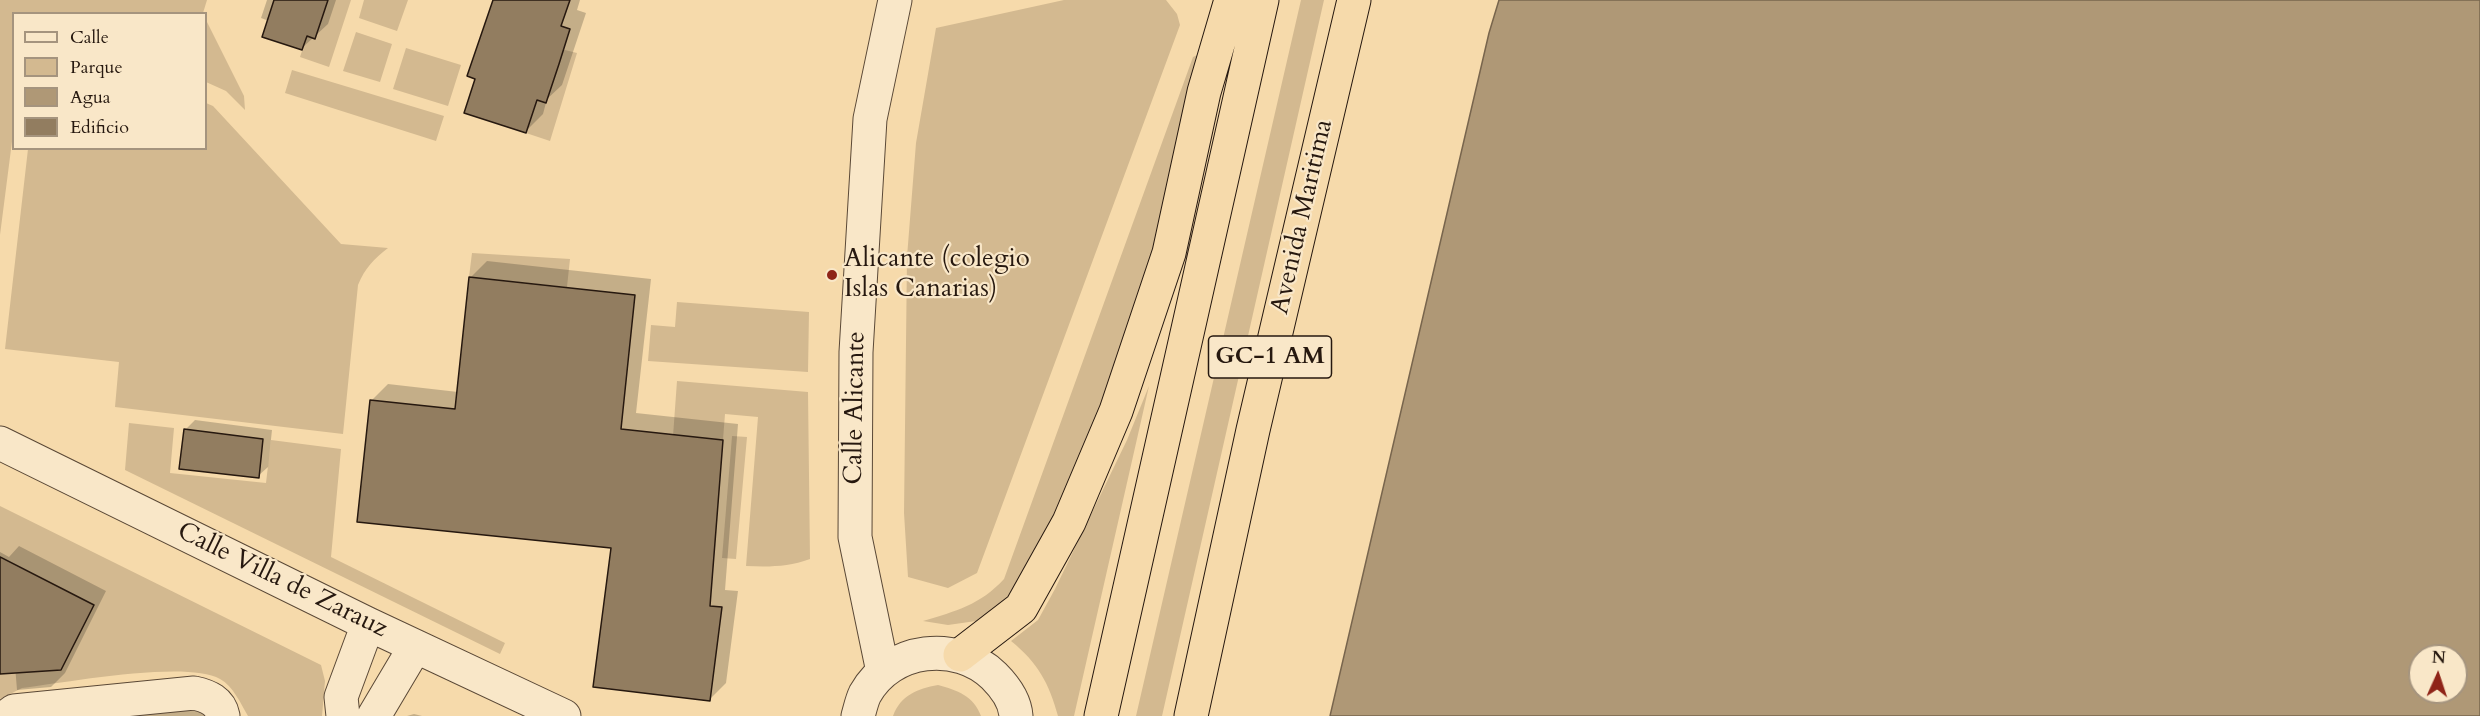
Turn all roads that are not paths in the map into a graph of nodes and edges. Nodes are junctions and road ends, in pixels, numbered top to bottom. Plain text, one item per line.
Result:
1 (895, 0) edge
2 (1231, 0) edge
3 (1262, 0) edge
4 (1354, 0) edge
5 (0, 443) edge
6 (368, 624) junction
7 (416, 647) junction
8 (960, 655) junction
9 (883, 672) junction
10 (7, 716) edge
11 (223, 716) edge
12 (343, 716) edge
13 (374, 716) edge
14 (564, 716) edge
15 (858, 716) edge
16 (1016, 716) edge
17 (1101, 716) edge
18 (1191, 716) edge

1 - 9 street, Calle Alicante
2 - 8 highway
3 - 17 highway, GC-1 AM
4 - 18 highway, Avenida Maritima / GC-1 AM
5 - 6 street, Calle Villa de Zarauz
6 - 7 street, Calle Villa de Zarauz
6 - 12 street
7 - 13 street
7 - 14 street, Calle Villa de Zarauz
8 - 9 street
8 - 16 street
9 - 15 street
10 - 11 street

